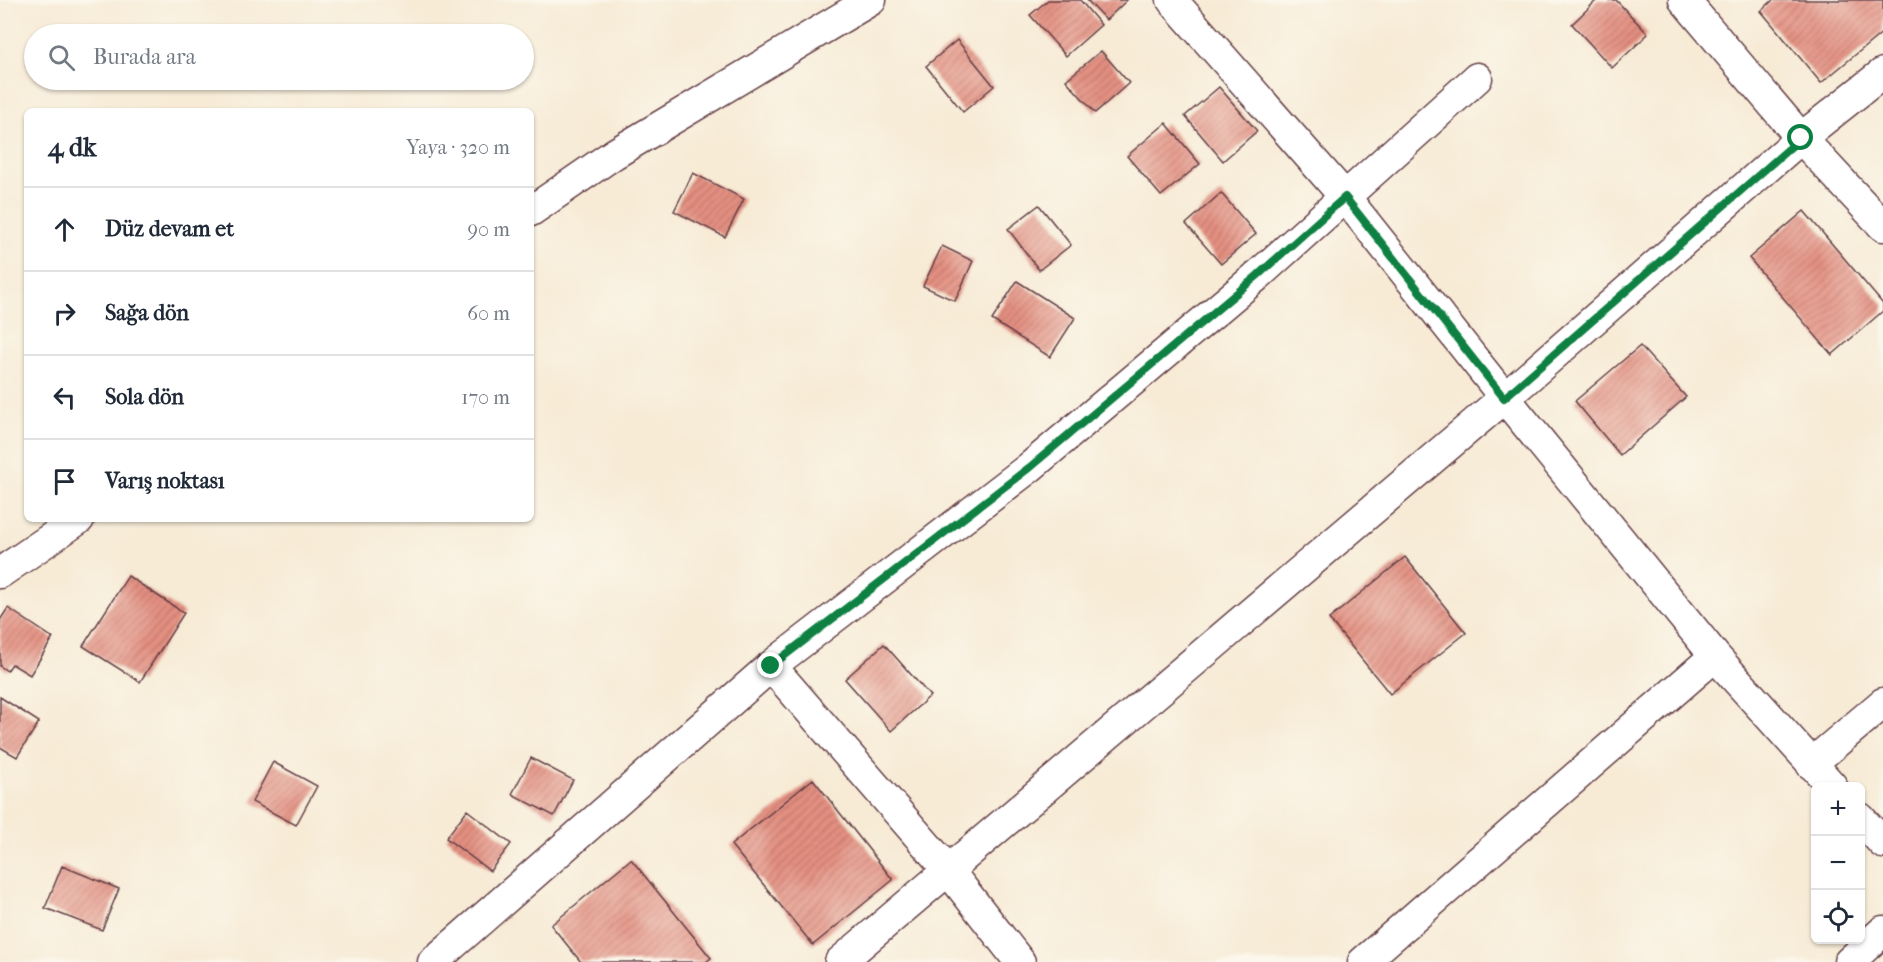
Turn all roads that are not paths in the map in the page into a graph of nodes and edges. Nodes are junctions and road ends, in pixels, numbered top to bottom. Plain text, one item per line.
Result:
1 (872, 0) edge
2 (1172, 0) edge
3 (1684, 0) edge
4 (1883, 73) edge
5 (1476, 78) dead end
6 (1801, 138) junction
7 (1345, 197) junction
8 (534, 209) edge
9 (1883, 226) edge
10 (1504, 398) junction
11 (75, 522) edge
12 (0, 573) edge
13 (1715, 656) junction
14 (771, 666) junction
15 (1883, 703) edge
16 (1811, 764) junction
17 (1828, 782) edge
18 (1865, 823) edge
19 (1883, 843) edge
20 (948, 870) junction
21 (1883, 930) edge
22 (433, 962) edge
23 (840, 962) edge
24 (1020, 962) edge
25 (1363, 962) edge
26 (1849, 962) edge

1 - 8 street
2 - 7 street
3 - 6 street
4 - 6 street
5 - 7 street
6 - 9 street
6 - 10 street
7 - 10 street
7 - 14 street
10 - 13 street
10 - 20 street
11 - 12 street
13 - 16 street
13 - 25 street
14 - 20 street
14 - 22 street
15 - 16 street
16 - 17 street
18 - 19 street
20 - 23 street
20 - 24 street
21 - 26 street

